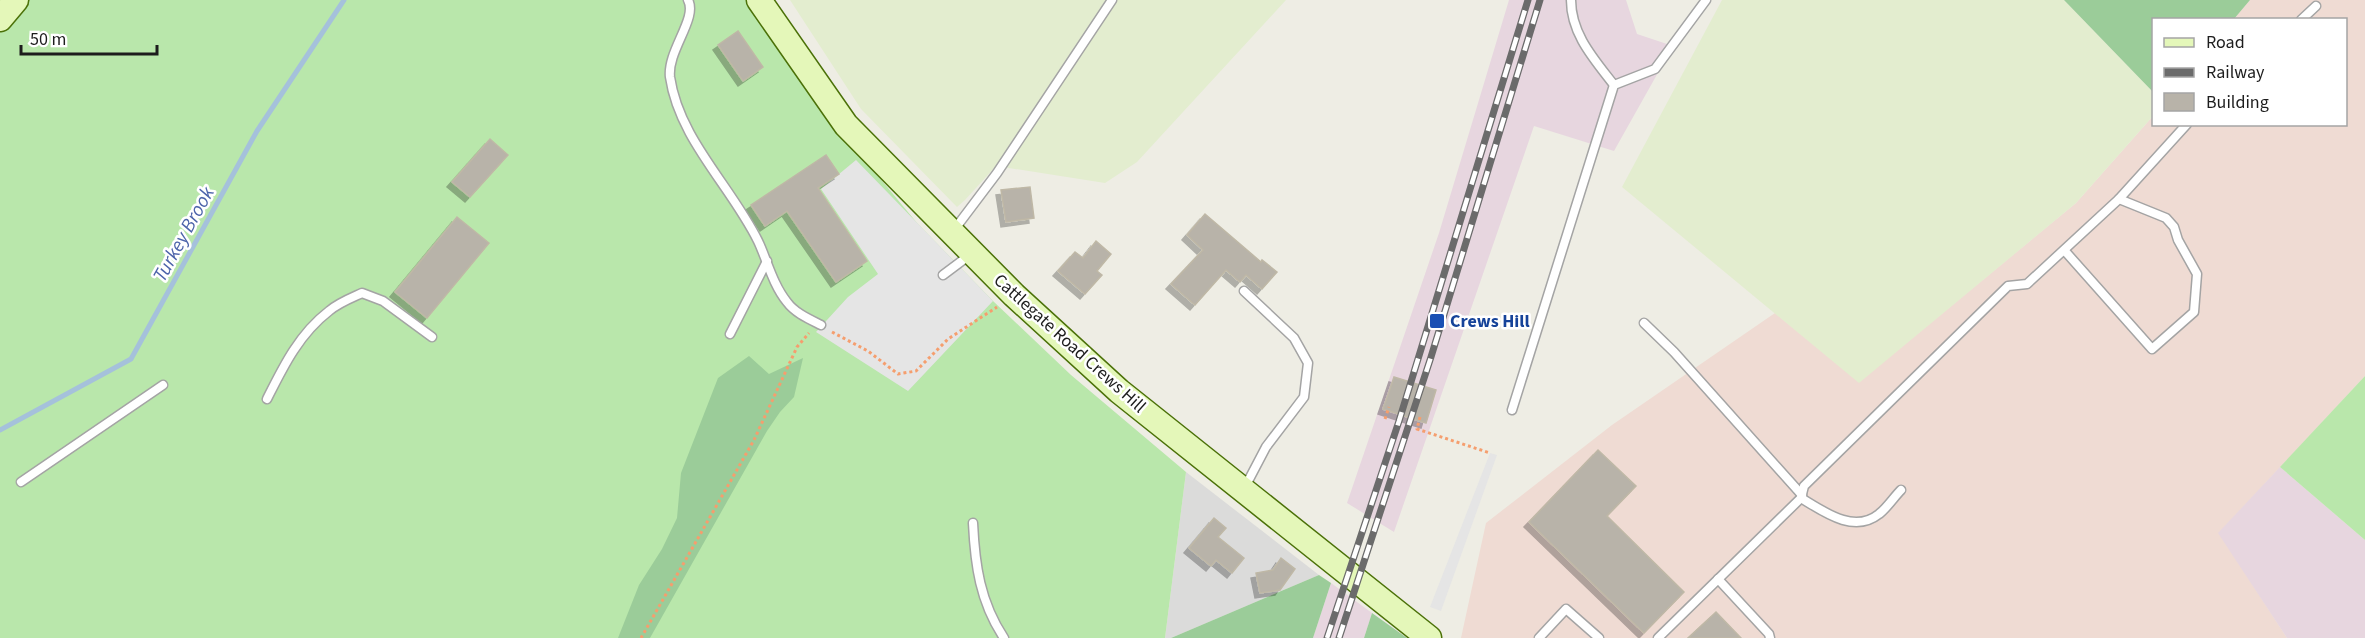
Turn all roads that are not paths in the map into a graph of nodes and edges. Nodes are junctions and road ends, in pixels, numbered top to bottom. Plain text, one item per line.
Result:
1 (16, 0) edge
2 (688, 0) edge
3 (759, 0) edge
4 (1112, 0) edge
5 (1571, 0) edge
6 (1706, 0) edge
7 (2316, 6) dead end
8 (2303, 18) edge
9 (0, 19) edge
10 (1614, 85) junction
11 (2185, 126) edge
12 (2119, 200) junction
13 (952, 233) junction
14 (2064, 250) junction
15 (971, 254) junction
16 (766, 261) junction
17 (943, 275) dead end
18 (1244, 291) dead end
19 (1644, 323) dead end
20 (821, 325) road end
21 (730, 334) dead end
22 (432, 338) dead end
23 (163, 385) dead end
24 (267, 399) dead end
25 (1512, 411) dead end
26 (21, 482) dead end
27 (1901, 489) dead end
28 (1243, 490) junction
29 (1802, 497) junction
30 (973, 523) dead end
31 (1718, 579) junction
32 (1004, 638) edge
33 (1429, 638) edge
34 (1539, 638) edge
35 (1599, 638) edge
36 (1658, 638) edge
37 (1770, 638) edge

1 - 9 street
2 - 16 lane
3 - 13 street, Cattlegate Road Crews Hill
4 - 13 lane
5 - 10 lane
6 - 10 lane
7 - 8 lane
10 - 25 lane
11 - 12 lane
12 - 14 lane
12 - 14 lane
13 - 15 street, Cattlegate Road Crews Hill
14 - 29 lane
15 - 17 lane
15 - 28 street, Cattlegate Road Crews Hill
16 - 20 lane
16 - 21 lane
18 - 28 lane
19 - 29 lane
22 - 24 lane
23 - 26 lane
27 - 29 lane
28 - 33 street, Cattlegate Road Crews Hill
29 - 31 lane
30 - 32 lane
31 - 36 lane
31 - 37 lane
34 - 35 lane

